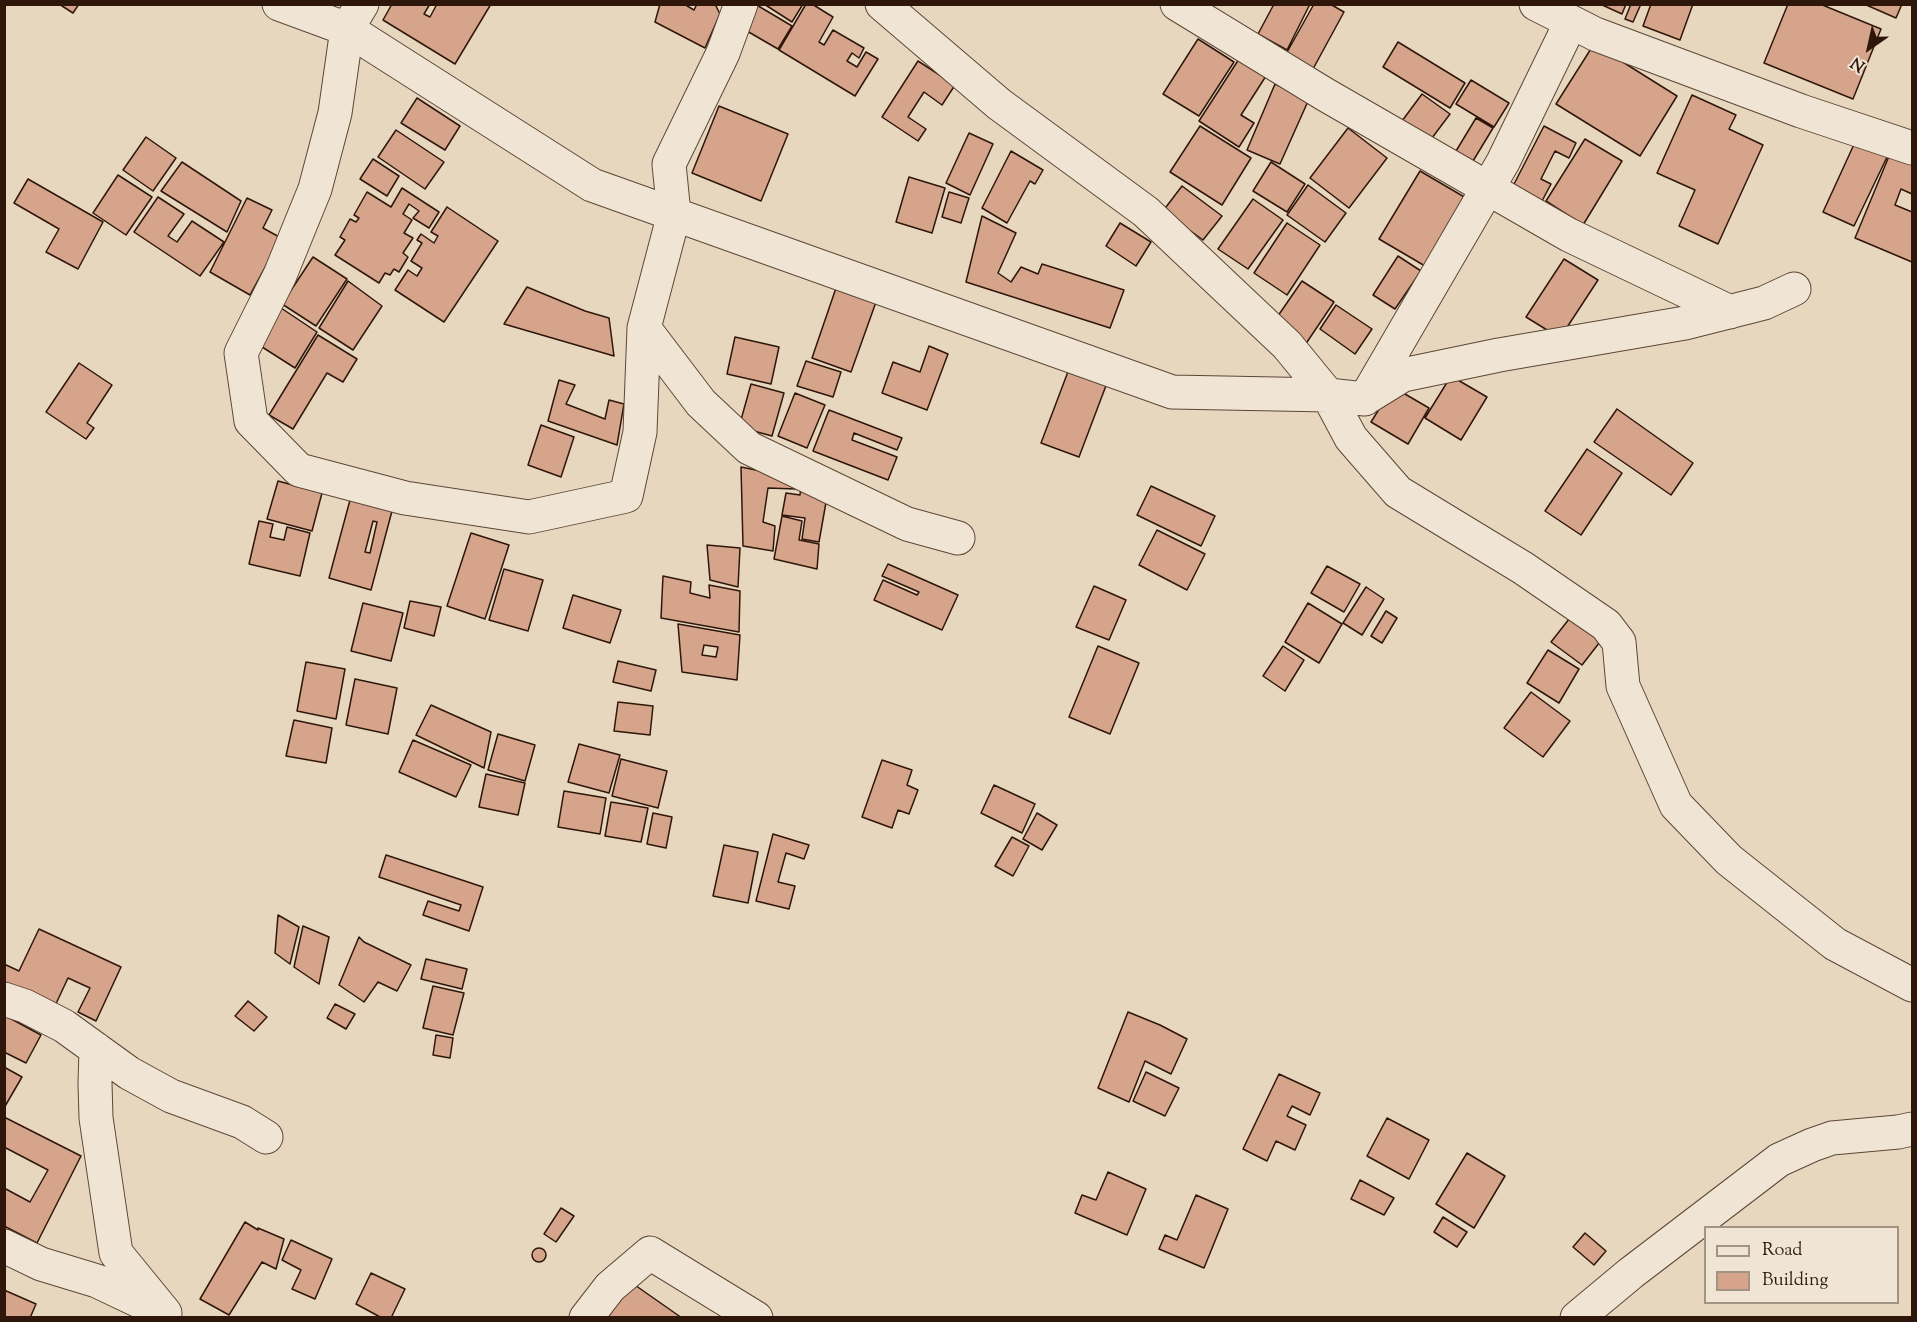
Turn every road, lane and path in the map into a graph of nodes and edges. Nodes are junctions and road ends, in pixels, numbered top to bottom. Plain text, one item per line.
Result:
1 (279, 4) edge
2 (741, 4) edge
3 (882, 4) edge
4 (1177, 4) edge
5 (1536, 4) edge
6 (354, 17) edge
7 (1571, 22) junction
8 (1912, 148) edge
9 (1487, 189) junction
10 (674, 214) junction
11 (1794, 289) dead end
12 (1730, 312) junction
13 (644, 328) junction
14 (1328, 394) junction
15 (1365, 399) junction
16 (958, 538) dead end
17 (1912, 985) edge
18 (4, 999) edge
19 (96, 1049) junction
20 (1912, 1129) edge
21 (266, 1137) dead end
22 (4, 1246) edge
23 (170, 1315) edge
24 (586, 1317) edge
25 (756, 1317) edge
26 (1577, 1317) edge

1 - 6 street
2 - 10 street
3 - 14 street
4 - 9 street
5 - 7 street
6 - 10 street
6 - 13 street
7 - 8 street
7 - 9 street
9 - 12 street
9 - 15 street
10 - 13 street
10 - 14 street
11 - 12 street
12 - 15 street
13 - 16 street
14 - 15 street
14 - 17 street
18 - 19 street
19 - 21 street
19 - 23 street
20 - 26 street
22 - 23 street
24 - 25 street

